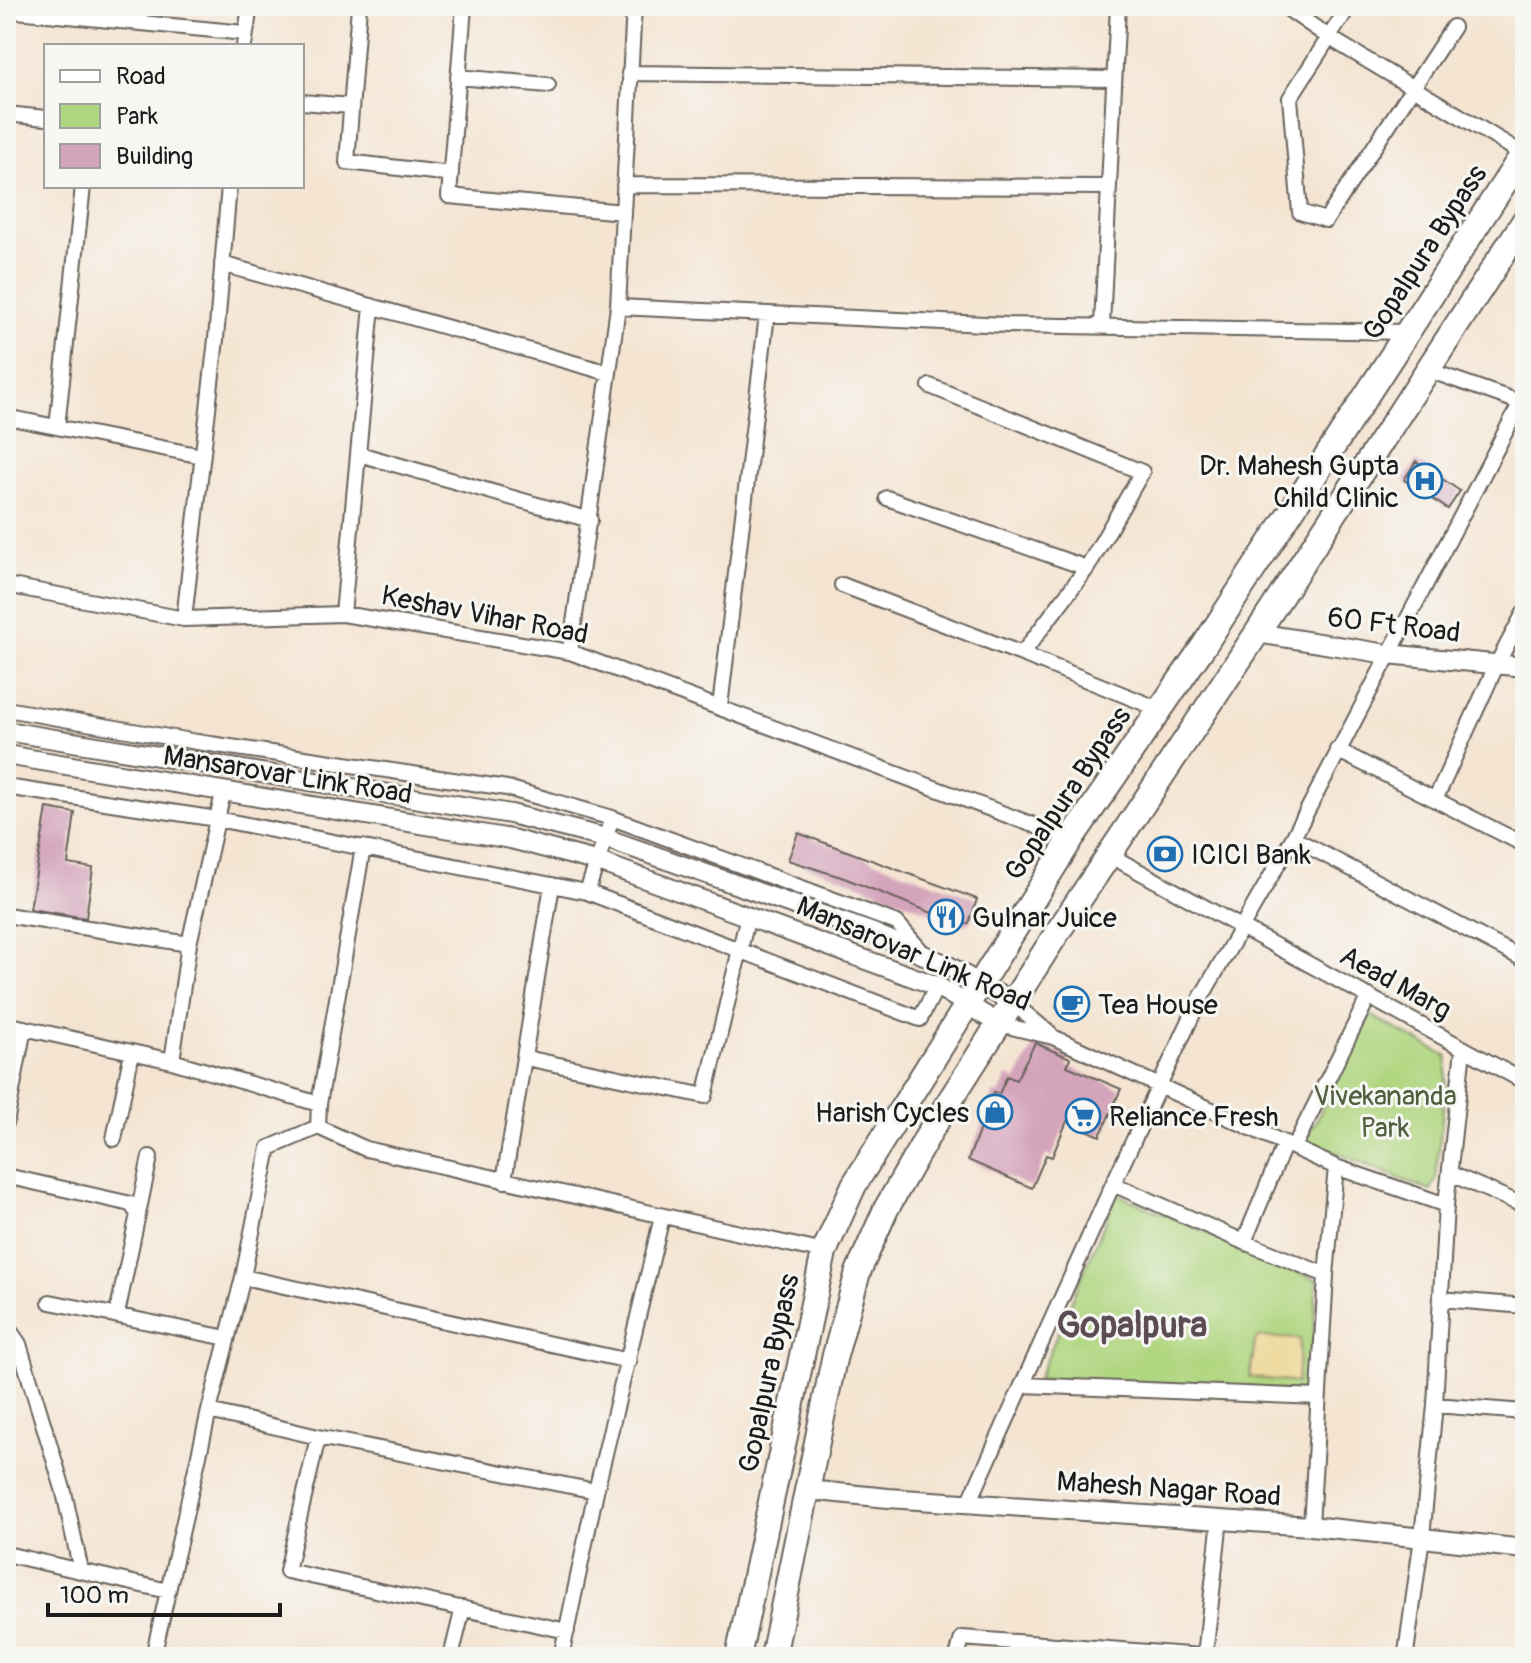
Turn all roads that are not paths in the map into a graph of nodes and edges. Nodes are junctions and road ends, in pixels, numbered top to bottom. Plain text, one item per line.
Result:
1 (250, 6) edge
2 (359, 6) edge
3 (464, 6) edge
4 (634, 6) edge
5 (1118, 6) edge
6 (1284, 6) edge
7 (1349, 6) edge
8 (6, 10) edge
9 (1453, 27) dead end
10 (1330, 38) junction
11 (244, 39) edge
12 (629, 73) junction
13 (458, 77) junction
14 (1114, 79) junction
15 (548, 85) dead end
16 (1413, 88) junction
17 (304, 102) edge
18 (351, 106) junction
19 (6, 114) edge
20 (44, 118) edge
21 (1524, 153) edge
22 (451, 174) junction
23 (624, 185) junction
24 (1109, 187) junction
25 (83, 188) edge
26 (229, 188) edge
27 (623, 212) junction
28 (1525, 220) edge
29 (222, 264) junction
30 (372, 306) junction
31 (618, 307) junction
32 (767, 314) junction
33 (1102, 325) junction
34 (1408, 332) junction
35 (1428, 370) junction
36 (609, 373) junction
37 (930, 386) dead end
38 (1523, 403) edge
39 (6, 417) edge
40 (57, 427) junction
41 (359, 454) junction
42 (202, 456) junction
43 (887, 498) dead end
44 (590, 520) junction
45 (1087, 568) junction
46 (6, 585) edge
47 (842, 585) dead end
48 (1525, 611) edge
49 (343, 614) junction
50 (184, 619) junction
51 (1257, 633) junction
52 (570, 652) junction
53 (1022, 654) junction
54 (1387, 654) junction
55 (1497, 664) junction
56 (1525, 667) edge
57 (720, 707) junction
58 (6, 709) edge
59 (1159, 709) junction
60 (6, 731) edge
61 (197, 742) junction
62 (1337, 750) junction
63 (6, 755) edge
64 (192, 761) junction
65 (6, 787) edge
66 (223, 793) junction
67 (1435, 800) junction
68 (612, 818) junction
69 (217, 819) junction
70 (605, 838) junction
71 (1293, 838) junction
72 (1071, 839) junction
73 (1525, 845) edge
74 (363, 847) junction
75 (1109, 855) junction
76 (599, 862) junction
77 (552, 885) junction
78 (587, 892) junction
79 (6, 915) edge
80 (748, 916) junction
81 (1241, 929) junction
82 (189, 944) junction
83 (739, 951) junction
84 (925, 955) junction
85 (1525, 960) edge
86 (937, 986) junction
87 (973, 994) junction
88 (1369, 996) junction
89 (1013, 1003) junction
90 (6, 1024) edge
91 (999, 1024) junction
92 (24, 1028) junction
93 (1053, 1037) junction
94 (1463, 1049) junction
95 (132, 1052) junction
96 (526, 1058) junction
97 (172, 1061) junction
98 (1525, 1082) edge
99 (1159, 1086) junction
100 (319, 1104) junction
101 (6, 1123) edge
102 (318, 1127) junction
103 (114, 1139) dead end
104 (1290, 1145) junction
105 (150, 1157) dead end
106 (1336, 1167) junction
107 (1451, 1174) junction
108 (6, 1176) edge
109 (504, 1181) junction
110 (1113, 1184) junction
111 (1446, 1205) junction
112 (1525, 1206) edge
113 (138, 1214) junction
114 (662, 1217) junction
115 (1244, 1242) junction
116 (824, 1252) junction
117 (1326, 1275) junction
118 (243, 1277) junction
119 (1441, 1299) junction
120 (50, 1302) dead end
121 (1525, 1306) edge
122 (117, 1314) junction
123 (6, 1325) edge
124 (227, 1338) junction
125 (629, 1361) junction
126 (1023, 1385) junction
127 (1319, 1397) junction
128 (1435, 1405) junction
129 (209, 1411) junction
130 (1525, 1412) edge
131 (318, 1437) junction
132 (808, 1490) junction
133 (596, 1491) junction
134 (969, 1503) junction
135 (1220, 1519) junction
136 (1311, 1526) junction
137 (1422, 1537) junction
138 (1525, 1549) edge
139 (6, 1554) edge
140 (81, 1571) junction
141 (168, 1591) junction
142 (463, 1608) junction
143 (1525, 1623) edge
144 (567, 1631) junction
145 (1406, 1653) dead end
146 (1205, 1656) edge
147 (153, 1657) edge
148 (451, 1657) edge
149 (561, 1657) edge
150 (738, 1657) edge
151 (773, 1657) edge
152 (957, 1657) edge
153 (1214, 1657) edge
154 (1523, 1657) edge

1 - 11 street
2 - 18 street
3 - 13 street
4 - 12 street
5 - 14 street
6 - 10 street
7 - 10 street
8 - 11 street
9 - 16 street
10 - 16 street
10 - 16 street
12 - 14 street
12 - 23 street
13 - 15 street
13 - 22 street
14 - 24 street
16 - 21 street
17 - 18 street
18 - 22 street
19 - 20 street
21 - 34 main road, Gopalpura Bypass
22 - 27 street
23 - 24 street
23 - 27 street
24 - 33 street
25 - 40 street
26 - 29 street
27 - 31 street
28 - 35 main road
29 - 30 street
29 - 42 street
30 - 36 street
30 - 41 street
31 - 32 street
31 - 36 street
32 - 33 street
32 - 57 street
33 - 34 street
34 - 59 main road, Gopalpura Bypass
35 - 38 street
35 - 51 main road
36 - 44 street
37 - 45 street
38 - 54 street
39 - 40 street
40 - 42 street
41 - 44 street
41 - 49 street
42 - 50 street
43 - 45 street
44 - 52 street
45 - 53 street
46 - 50 street, Keshav Vihar Road
47 - 53 street
48 - 55 street
49 - 50 street, Keshav Vihar Road
49 - 52 street, Keshav Vihar Road
51 - 54 street, 60 Ft Road
51 - 75 main road
52 - 57 street, Keshav Vihar Road
53 - 59 street
54 - 55 street, 60 Ft Road
54 - 62 street
55 - 56 street, 60 Ft Road
55 - 67 street
57 - 72 street, Keshav Vihar Road
58 - 61 street
59 - 72 main road, Gopalpura Bypass
60 - 64 street, Mansarovar Link Road
61 - 64 street
61 - 68 street
62 - 67 street
62 - 71 street
63 - 66 street, Mansarovar Link Road
64 - 70 street, Mansarovar Link Road
65 - 69 street
66 - 69 street
66 - 76 street, Mansarovar Link Road
67 - 73 street
68 - 70 street
68 - 84 street
69 - 74 street
69 - 82 street
70 - 76 street
70 - 84 street, Mansarovar Link Road
71 - 81 street
71 - 85 street
72 - 87 main road, Gopalpura Bypass
74 - 77 street
74 - 100 street
75 - 81 street, Aead Marg
75 - 89 main road
76 - 78 street
76 - 80 street, Mansarovar Link Road
77 - 78 street
77 - 96 street
78 - 83 street
79 - 82 street
80 - 83 street
80 - 86 street, Mansarovar Link Road
81 - 88 street, Aead Marg
81 - 99 street
82 - 97 street
83 - 86 street
83 - 96 street
84 - 87 street, Mansarovar Link Road
86 - 87 street, Mansarovar Link Road
87 - 89 street, Mansarovar Link Road
87 - 91 street, Mansarovar Link Road
87 - 116 main road, Gopalpura Bypass
88 - 94 street, Aead Marg
88 - 104 street
89 - 91 main road
89 - 93 street, Mansarovar Link Road
90 - 92 street
91 - 93 street, Mansarovar Link Road
91 - 132 main road
92 - 95 street
92 - 101 street
93 - 99 street
94 - 98 street, Aead Marg
94 - 107 street
95 - 97 street
95 - 103 street
96 - 109 street
97 - 100 street
99 - 104 street
99 - 110 street
100 - 102 street
102 - 109 street
102 - 118 street
104 - 106 street
104 - 115 street
105 - 113 street
106 - 111 street
106 - 117 street
107 - 111 street
107 - 112 street
108 - 113 street
109 - 114 street
110 - 115 street
110 - 126 street
111 - 119 street
113 - 122 street
114 - 116 street
114 - 125 street
115 - 117 street
116 - 150 main road, Gopalpura Bypass
117 - 127 street
118 - 124 street
118 - 125 street
119 - 121 street
119 - 128 street
120 - 122 street
122 - 124 street
123 - 140 street
124 - 129 street
125 - 133 street
126 - 127 street
126 - 134 street
127 - 136 street
128 - 130 street
128 - 137 street
129 - 131 street
129 - 141 street
131 - 133 street
131 - 142 street
132 - 134 street, Mahesh Nagar Road
132 - 151 main road
133 - 144 street
134 - 135 street, Mahesh Nagar Road
135 - 136 street, Mahesh Nagar Road
135 - 146 street
136 - 137 street, Mahesh Nagar Road
137 - 138 street, Mahesh Nagar Road
137 - 145 street
139 - 140 street
140 - 141 street
141 - 147 street
142 - 144 street
142 - 148 street
143 - 154 street
144 - 149 street
146 - 152 street
146 - 153 street

